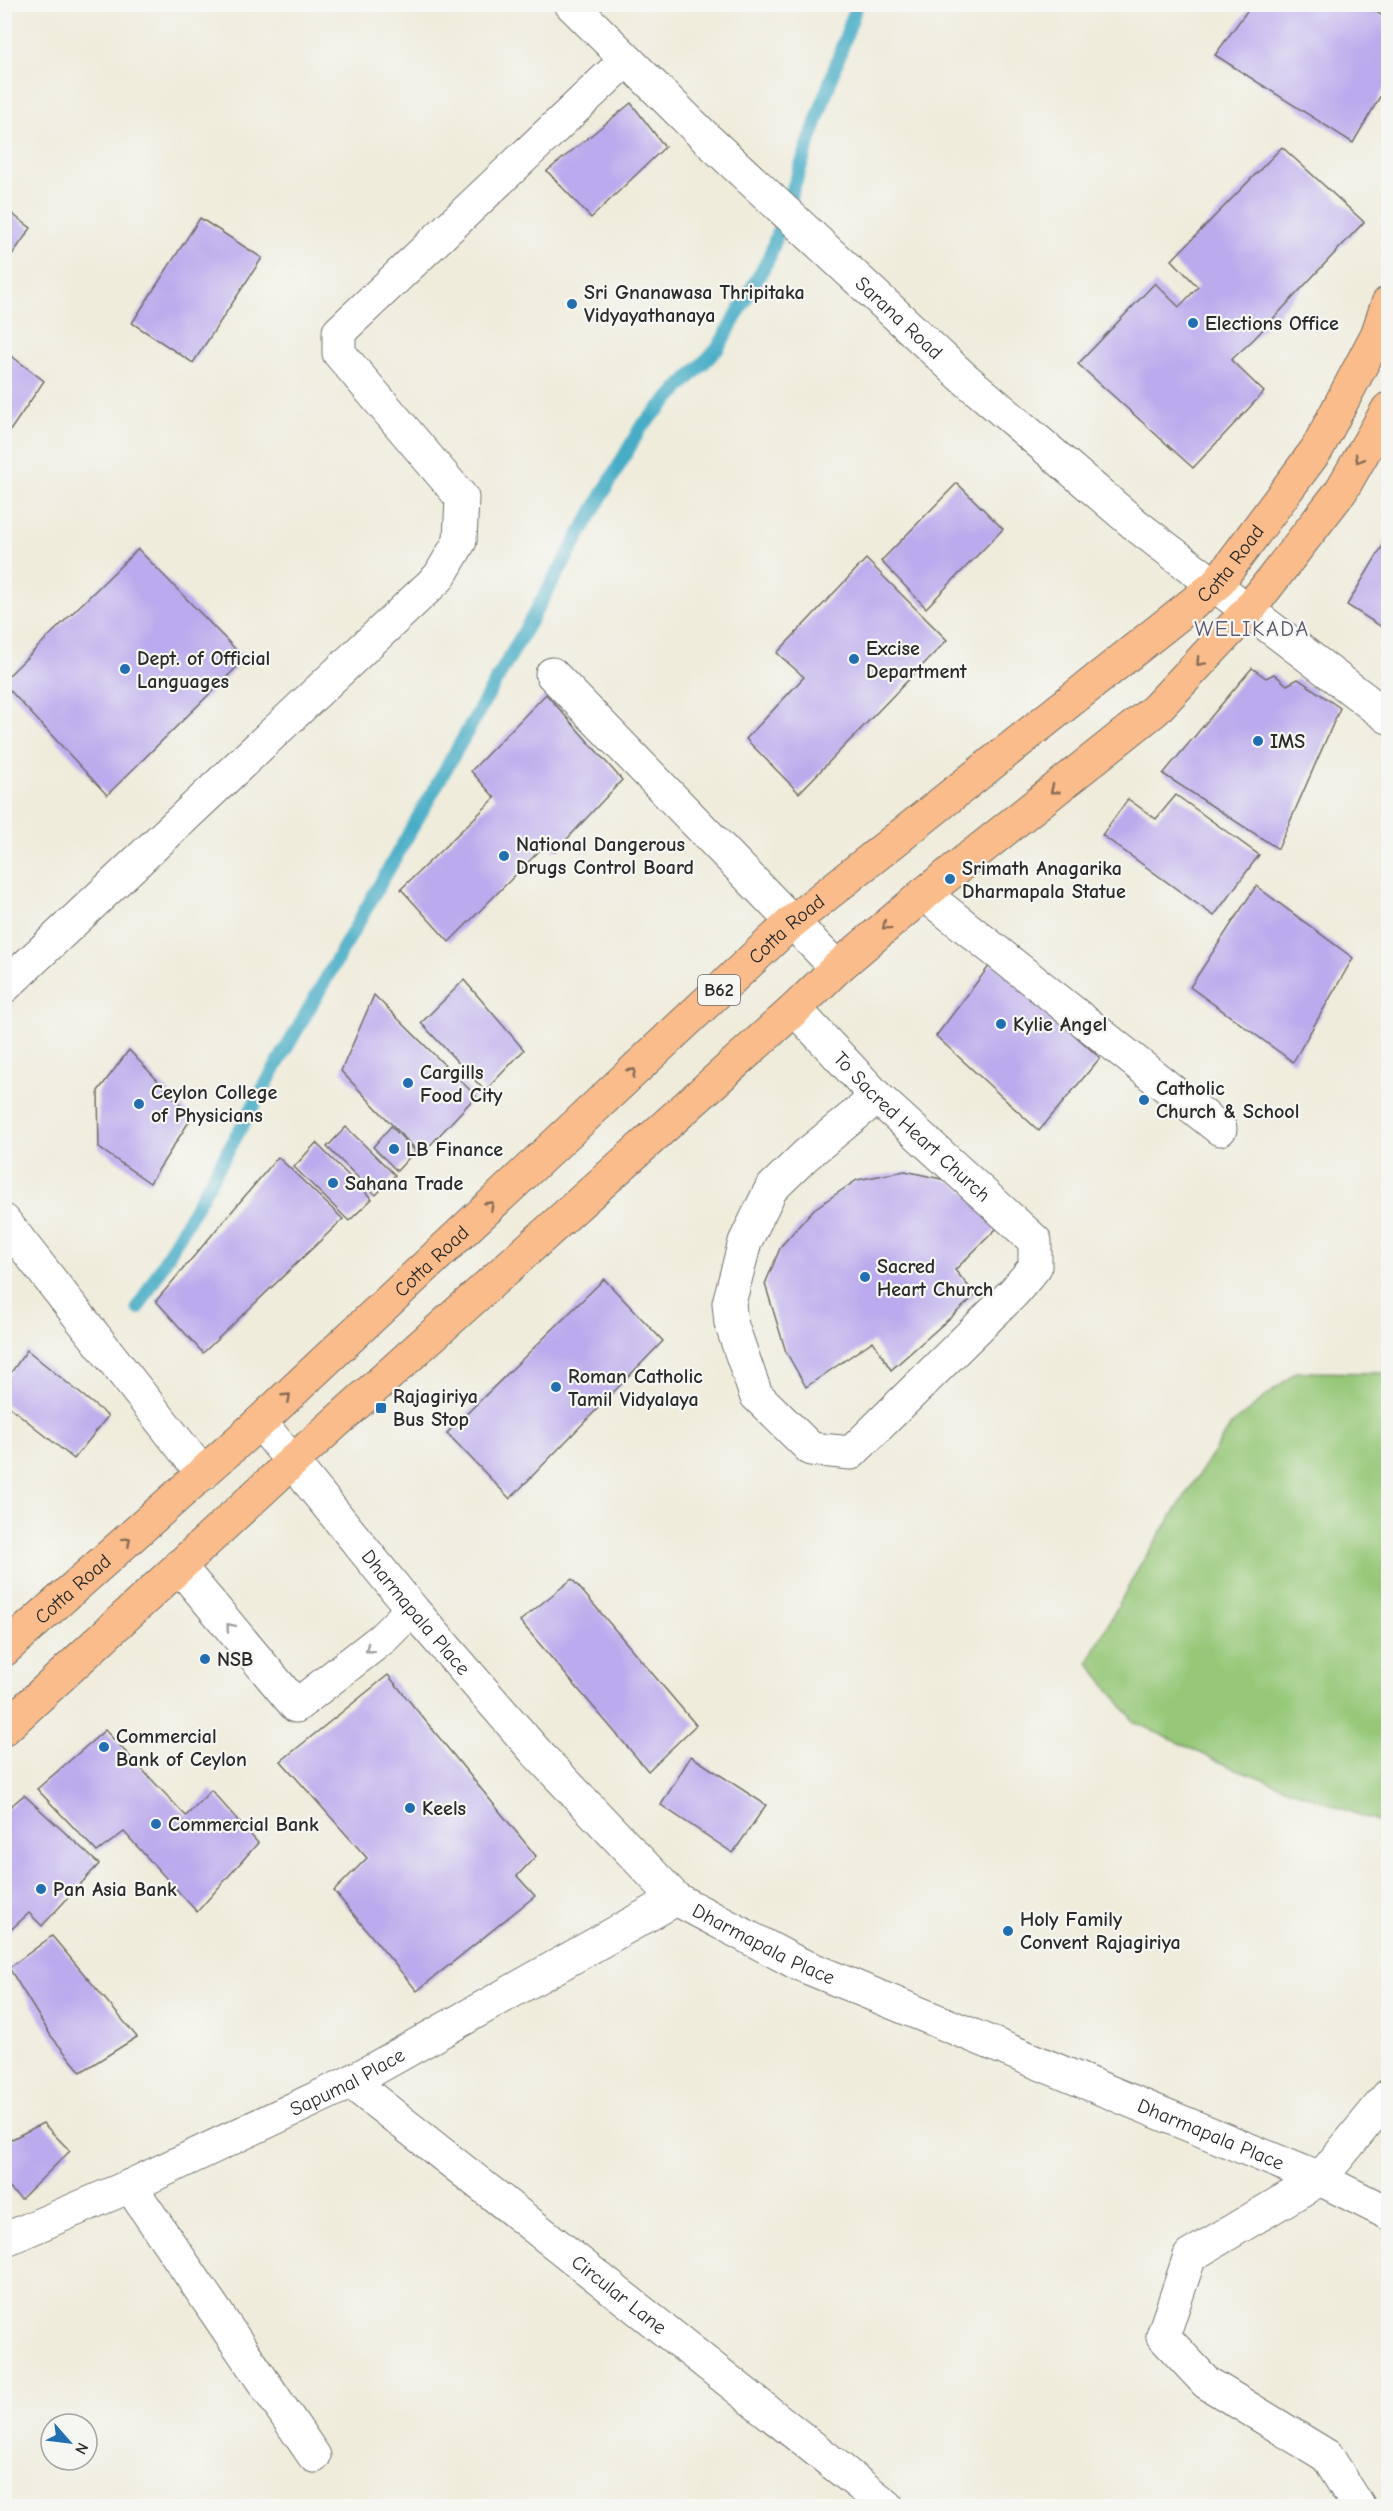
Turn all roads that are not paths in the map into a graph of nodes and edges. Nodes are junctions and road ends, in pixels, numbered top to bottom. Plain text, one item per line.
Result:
1 (571, 4) edge
2 (626, 60) junction
3 (1389, 303) edge
4 (1389, 409) edge
5 (1216, 585) junction
6 (1247, 612) junction
7 (552, 674) dead end
8 (1389, 717) edge
9 (924, 894) junction
10 (792, 922) junction
11 (837, 968) junction
12 (4, 987) edge
13 (795, 1009) junction
14 (877, 1097) junction
15 (1220, 1129) dead end
16 (4, 1221) edge
17 (260, 1422) junction
18 (294, 1461) junction
19 (203, 1474) junction
20 (179, 1566) junction
21 (412, 1610) junction
22 (4, 1650) edge
23 (4, 1729) edge
24 (676, 1899) junction
25 (351, 2082) junction
26 (1389, 2096) edge
27 (1320, 2180) junction
28 (130, 2186) junction
29 (1389, 2213) edge
30 (4, 2240) edge
31 (314, 2456) dead end
32 (887, 2506) edge
33 (1358, 2506) edge

1 - 2 street, Sarana Road
2 - 5 street, Sarana Road
2 - 12 street
3 - 5 main road, Cotta Road / B62
4 -> 6 main road
5 - 6 street, Sarana Road
5 - 10 main road, Cotta Road / B62
6 - 8 street, Sarana Road
6 -> 9 main road
7 - 10 street
9 -> 11 main road
9 - 15 street
10 - 11 street
17 -> 10 main road, Cotta Road / B62
11 - 13 main road
13 - 14 street, To Sacred Heart Church
13 - 18 main road
14 - 14 street, To Sacred Heart Church
16 - 19 street
17 - 18 street, Dharmapala Place
17 - 19 main road, Cotta Road / B62
18 - 20 main road
18 - 21 street, Dharmapala Place
22 -> 19 main road, Cotta Road / B62
21 -> 20 street
20 - 23 main road
21 - 24 street, Dharmapala Place
24 - 25 street, Sapumal Place
24 - 27 street, Dharmapala Place
25 - 28 street, Sapumal Place
25 - 32 street, Circular Lane
26 - 27 street
27 - 29 street, Dharmapala Place
27 - 33 street
28 - 30 street, Sapumal Place
28 - 31 street

